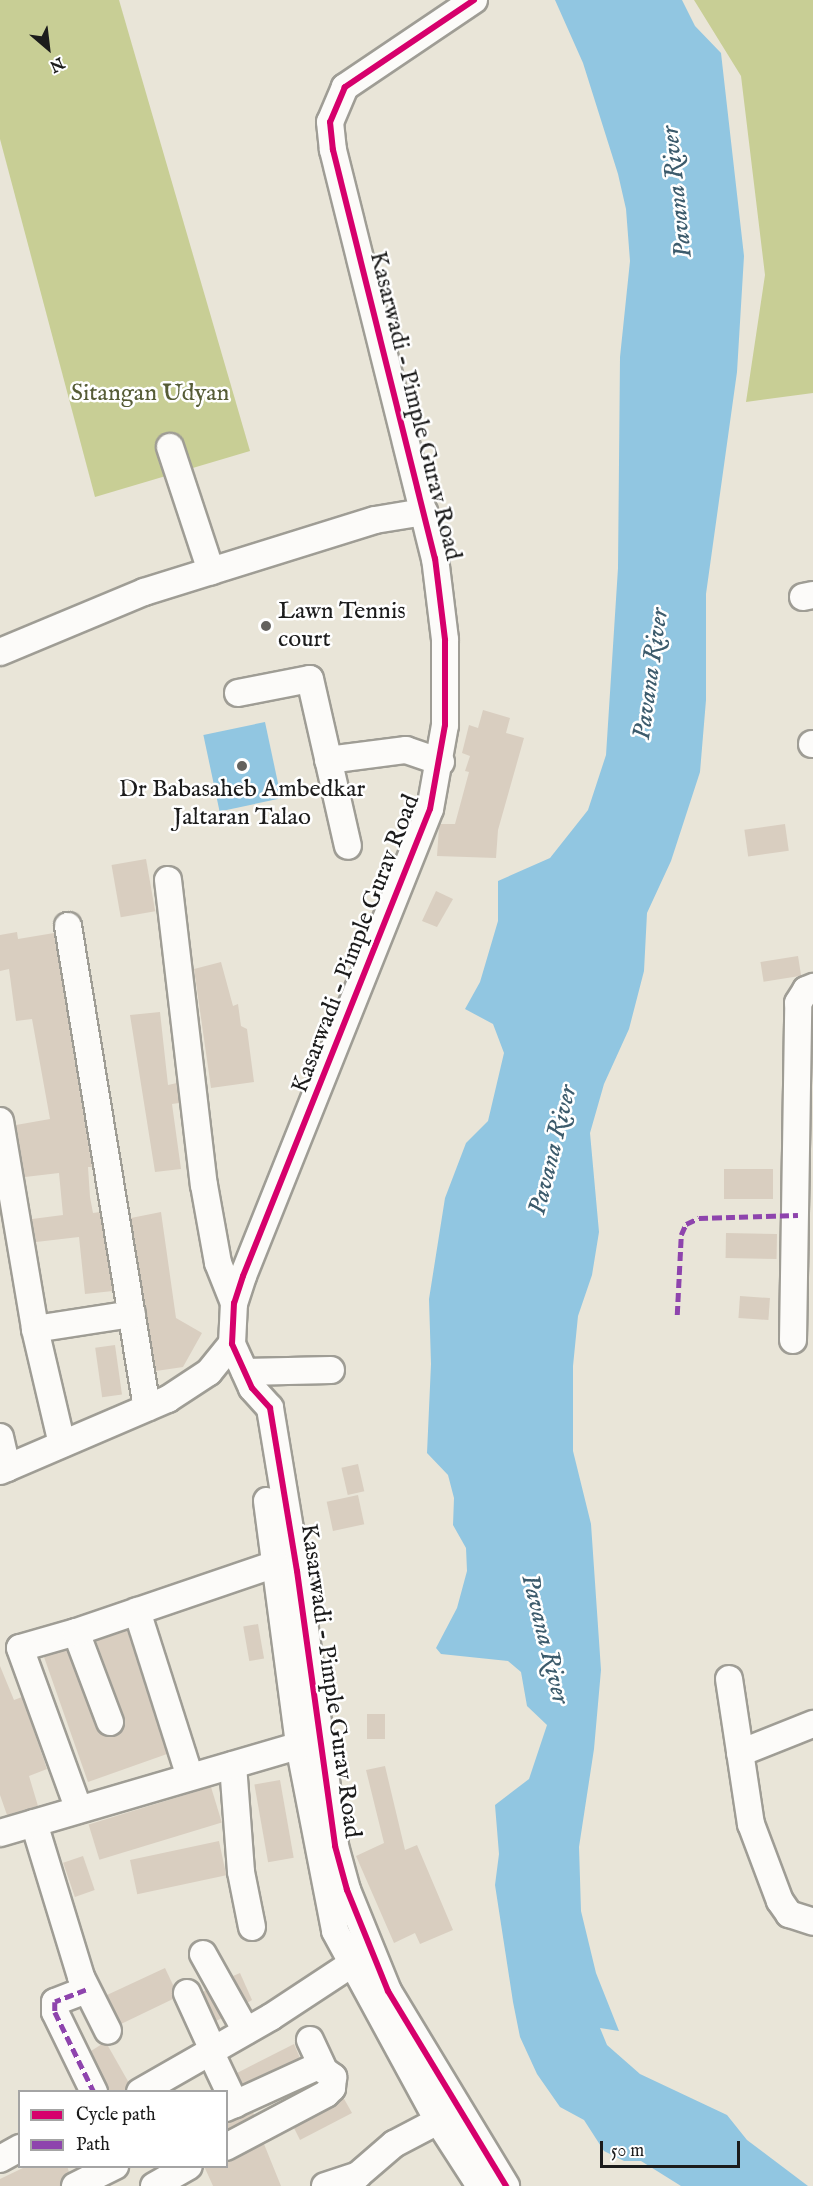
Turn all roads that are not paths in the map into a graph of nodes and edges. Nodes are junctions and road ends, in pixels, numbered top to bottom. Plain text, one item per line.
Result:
1 (474, 0) edge
2 (170, 447) dead end
3 (424, 512) junction
4 (211, 571) junction
5 (0, 652) edge
6 (238, 693) dead end
7 (328, 760) junction
8 (441, 762) junction
9 (348, 846) dead end
10 (168, 880) dead end
11 (68, 926) dead end
12 (813, 987) edge
13 (0, 1120) edge
14 (234, 1303) junction
15 (132, 1314) junction
16 (35, 1329) junction
17 (793, 1340) dead end
18 (232, 1344) junction
19 (331, 1370) dead end
20 (249, 1380) junction
21 (147, 1408) junction
22 (0, 1437) edge
23 (62, 1444) junction
24 (4, 1469) edge
25 (276, 1564) junction
26 (137, 1611) junction
27 (76, 1632) junction
28 (729, 1679) dead end
29 (110, 1722) dead end
30 (813, 1724) edge
31 (310, 1742) junction
32 (740, 1753) junction
33 (232, 1765) junction
34 (190, 1777) junction
35 (79, 1810) junction
36 (34, 1823) junction
37 (0, 1833) edge
38 (813, 1922) edge
39 (252, 1928) dead end
40 (203, 1954) dead end
41 (361, 1958) junction
42 (86, 1990) junction
43 (187, 1993) dead end
44 (108, 2031) dead end
45 (246, 2031) junction
46 (310, 2040) dead end
47 (211, 2051) junction
48 (322, 2066) junction
49 (94, 2090) edge
50 (142, 2090) edge
51 (225, 2090) edge
52 (231, 2106) edge
53 (438, 2121) junction
54 (228, 2146) edge
55 (18, 2149) edge
56 (0, 2159) edge
57 (111, 2168) edge
58 (186, 2168) edge
59 (75, 2186) edge
60 (154, 2186) edge
61 (325, 2186) edge
62 (480, 2186) edge
63 (506, 2186) edge

1 - 3 street, Kasarwadi - Pimple Gurav Road
2 - 4 street
3 - 4 street
3 - 8 street, Kasarwadi - Pimple Gurav Road
4 - 5 street
6 - 7 street
7 - 8 street
7 - 9 street
8 - 14 street, Kasarwadi - Pimple Gurav Road
10 - 14 street
11 - 15 street
12 - 17 street
13 - 16 street
14 - 18 street, Kasarwadi - Pimple Gurav Road
15 - 16 street
15 - 21 street
16 - 23 street
18 - 20 street, Kasarwadi - Pimple Gurav Road
18 - 21 street
19 - 20 street
20 - 25 street, Kasarwadi - Pimple Gurav Road
20 - 31 street, Kasarwadi - Pimple Gurav Road
21 - 23 street
22 - 24 street
23 - 24 street
25 - 26 street
25 - 31 street, Kasarwadi - Pimple Gurav Road
26 - 27 street
26 - 34 street
27 - 29 street
27 - 35 street
28 - 32 street
30 - 32 street
31 - 33 street
31 - 41 street, Kasarwadi - Pimple Gurav Road
32 - 38 street
33 - 34 street
33 - 39 street
34 - 35 street
35 - 36 street
36 - 37 street
36 - 42 street
40 - 45 street
41 - 45 street
41 - 53 street
41 - 63 street
42 - 44 street
42 - 49 street
43 - 47 street
45 - 47 street
46 - 48 street
47 - 50 street
47 - 51 street
48 - 52 street
48 - 54 street
53 - 61 street
53 - 62 street
55 - 56 street
57 - 59 street
58 - 60 street

